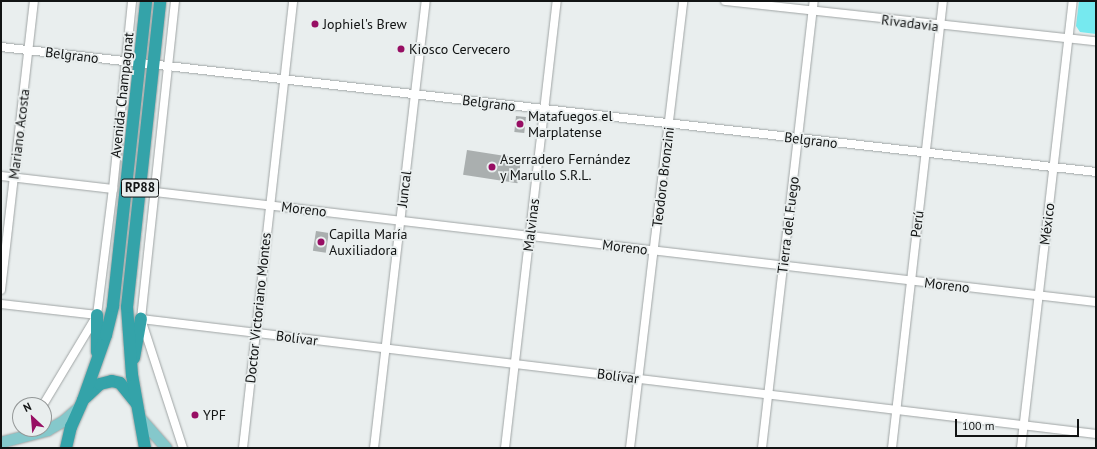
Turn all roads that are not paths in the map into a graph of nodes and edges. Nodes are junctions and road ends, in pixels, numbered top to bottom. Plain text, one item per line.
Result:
1 (34, 1) edge
2 (132, 1) edge
3 (146, 1) edge
4 (160, 1) edge
5 (175, 1) edge
6 (293, 1) edge
7 (426, 1) edge
8 (557, 1) edge
9 (683, 1) edge
10 (725, 1) edge
11 (814, 1) edge
12 (943, 1) edge
13 (1073, 1) edge
14 (813, 11) junction
15 (940, 26) junction
16 (1069, 38) junction
17 (1096, 41) edge
18 (1, 47) edge
19 (28, 50) junction
20 (127, 62) junction
21 (141, 63) junction
22 (154, 65) junction
23 (169, 66) junction
24 (284, 80) junction
25 (415, 95) junction
26 (544, 109) junction
27 (669, 124) junction
28 (798, 138) junction
29 (926, 153) junction
30 (1054, 167) junction
31 (1096, 172) edge
32 (1, 176) edge
33 (14, 178) junction
34 (114, 189) junction
35 (155, 192) junction
36 (269, 206) junction
37 (400, 221) junction
38 (530, 236) junction
39 (654, 250) junction
40 (783, 265) junction
41 (911, 280) junction
42 (1, 290) edge
43 (1039, 295) junction
44 (1096, 302) edge
45 (1, 304) edge
46 (97, 315) junction
47 (140, 319) junction
48 (255, 333) junction
49 (386, 348) junction
50 (97, 361) junction
51 (515, 364) junction
52 (132, 375) junction
53 (639, 379) junction
54 (768, 394) junction
55 (48, 397) edge
56 (82, 403) junction
57 (896, 410) junction
58 (140, 413) junction
59 (1024, 425) junction
60 (52, 426) edge
61 (1096, 434) edge
62 (16, 437) edge
63 (1, 442) edge
64 (66, 448) edge
65 (145, 448) edge
66 (166, 448) edge
67 (183, 448) edge
68 (243, 448) edge
69 (374, 448) edge
70 (505, 448) edge
71 (630, 448) edge
72 (762, 448) edge
73 (892, 448) edge
74 (1021, 448) edge

1 - 19 street, Mariano Acosta
2 - 20 street, Avenida Champagnat
3 - 21 highway, Avenida Champagnat / RP88
4 - 22 highway, Avenida Champagnat / RP88
5 - 23 street
6 - 24 street, Doctor Victoriano Montes
7 - 25 street, Juncal
8 - 26 street, Malvinas
9 - 27 street, Teodoro Bronzini
10 - 14 street, Rivadavia
11 - 14 street, Tierra del Fuego
12 - 15 street, Perú
13 - 16 street, México
14 - 15 street, Rivadavia
14 - 28 street, Tierra del Fuego
15 - 16 street, Rivadavia
15 - 29 street, Perú
16 - 17 street, Rivadavia
16 - 30 street, México
18 - 19 street, Belgrano
19 - 20 street, Belgrano
19 - 33 street, Mariano Acosta
20 - 21 street, Belgrano
20 - 34 street, Avenida Champagnat
21 - 22 street, Belgrano
21 - 50 highway, Avenida Champagnat / RP88
22 - 23 street, Belgrano
22 - 52 highway, Avenida Champagnat / RP88
23 - 24 street, Belgrano
23 - 35 street
24 - 25 street, Belgrano
24 - 36 street, Doctor Victoriano Montes
25 - 26 street, Belgrano
25 - 37 street, Juncal
26 - 27 street, Belgrano
26 - 38 street, Malvinas
27 - 28 street, Belgrano
27 - 39 street, Teodoro Bronzini
28 - 29 street, Belgrano
28 - 40 street, Tierra del Fuego
29 - 30 street, Belgrano
29 - 41 street, Perú
30 - 31 street, Belgrano
30 - 43 street, México
32 - 33 street
33 - 34 street
33 - 42 street, Mariano Acosta
34 - 46 street, Avenida Champagnat
35 - 36 street, Moreno
35 - 47 street
36 - 37 street, Moreno
36 - 48 street, Doctor Victoriano Montes
37 - 38 street, Moreno
37 - 49 street, Juncal
38 - 39 street, Moreno
38 - 51 street, Malvinas
39 - 40 street, Moreno
39 - 53 street, Teodoro Bronzini
40 - 41 street, Moreno
40 - 54 street, Tierra del Fuego
41 - 43 street, Moreno
41 - 57 street, Perú
43 - 44 street, Moreno
43 - 59 street, México
45 - 46 street
46 - 50 highway
46 - 55 street, Avenida Champagnat
47 - 48 street, Bolívar
47 - 52 highway
47 - 67 street
48 - 49 street, Bolívar
48 - 68 street, Doctor Victoriano Montes
49 - 51 street, Bolívar
49 - 69 street, Juncal
50 - 56 highway, Avenida Champagnat / RP88
51 - 53 street, Bolívar
51 - 70 street, Malvinas
52 - 58 highway, Avenida Champagnat / RP88
53 - 54 street, Bolívar
53 - 71 street, Teodoro Bronzini
54 - 57 street, Bolívar
54 - 72 street, Tierra del Fuego
56 - 58 highway, RP88
56 - 60 main road
56 - 64 highway, Avenida Champagnat / RP88
57 - 59 street, Bolívar
57 - 73 street, Perú
58 - 65 highway, Avenida Champagnat / RP88
58 - 66 main road
59 - 61 street, Bolívar
59 - 74 street, México
62 - 63 main road

